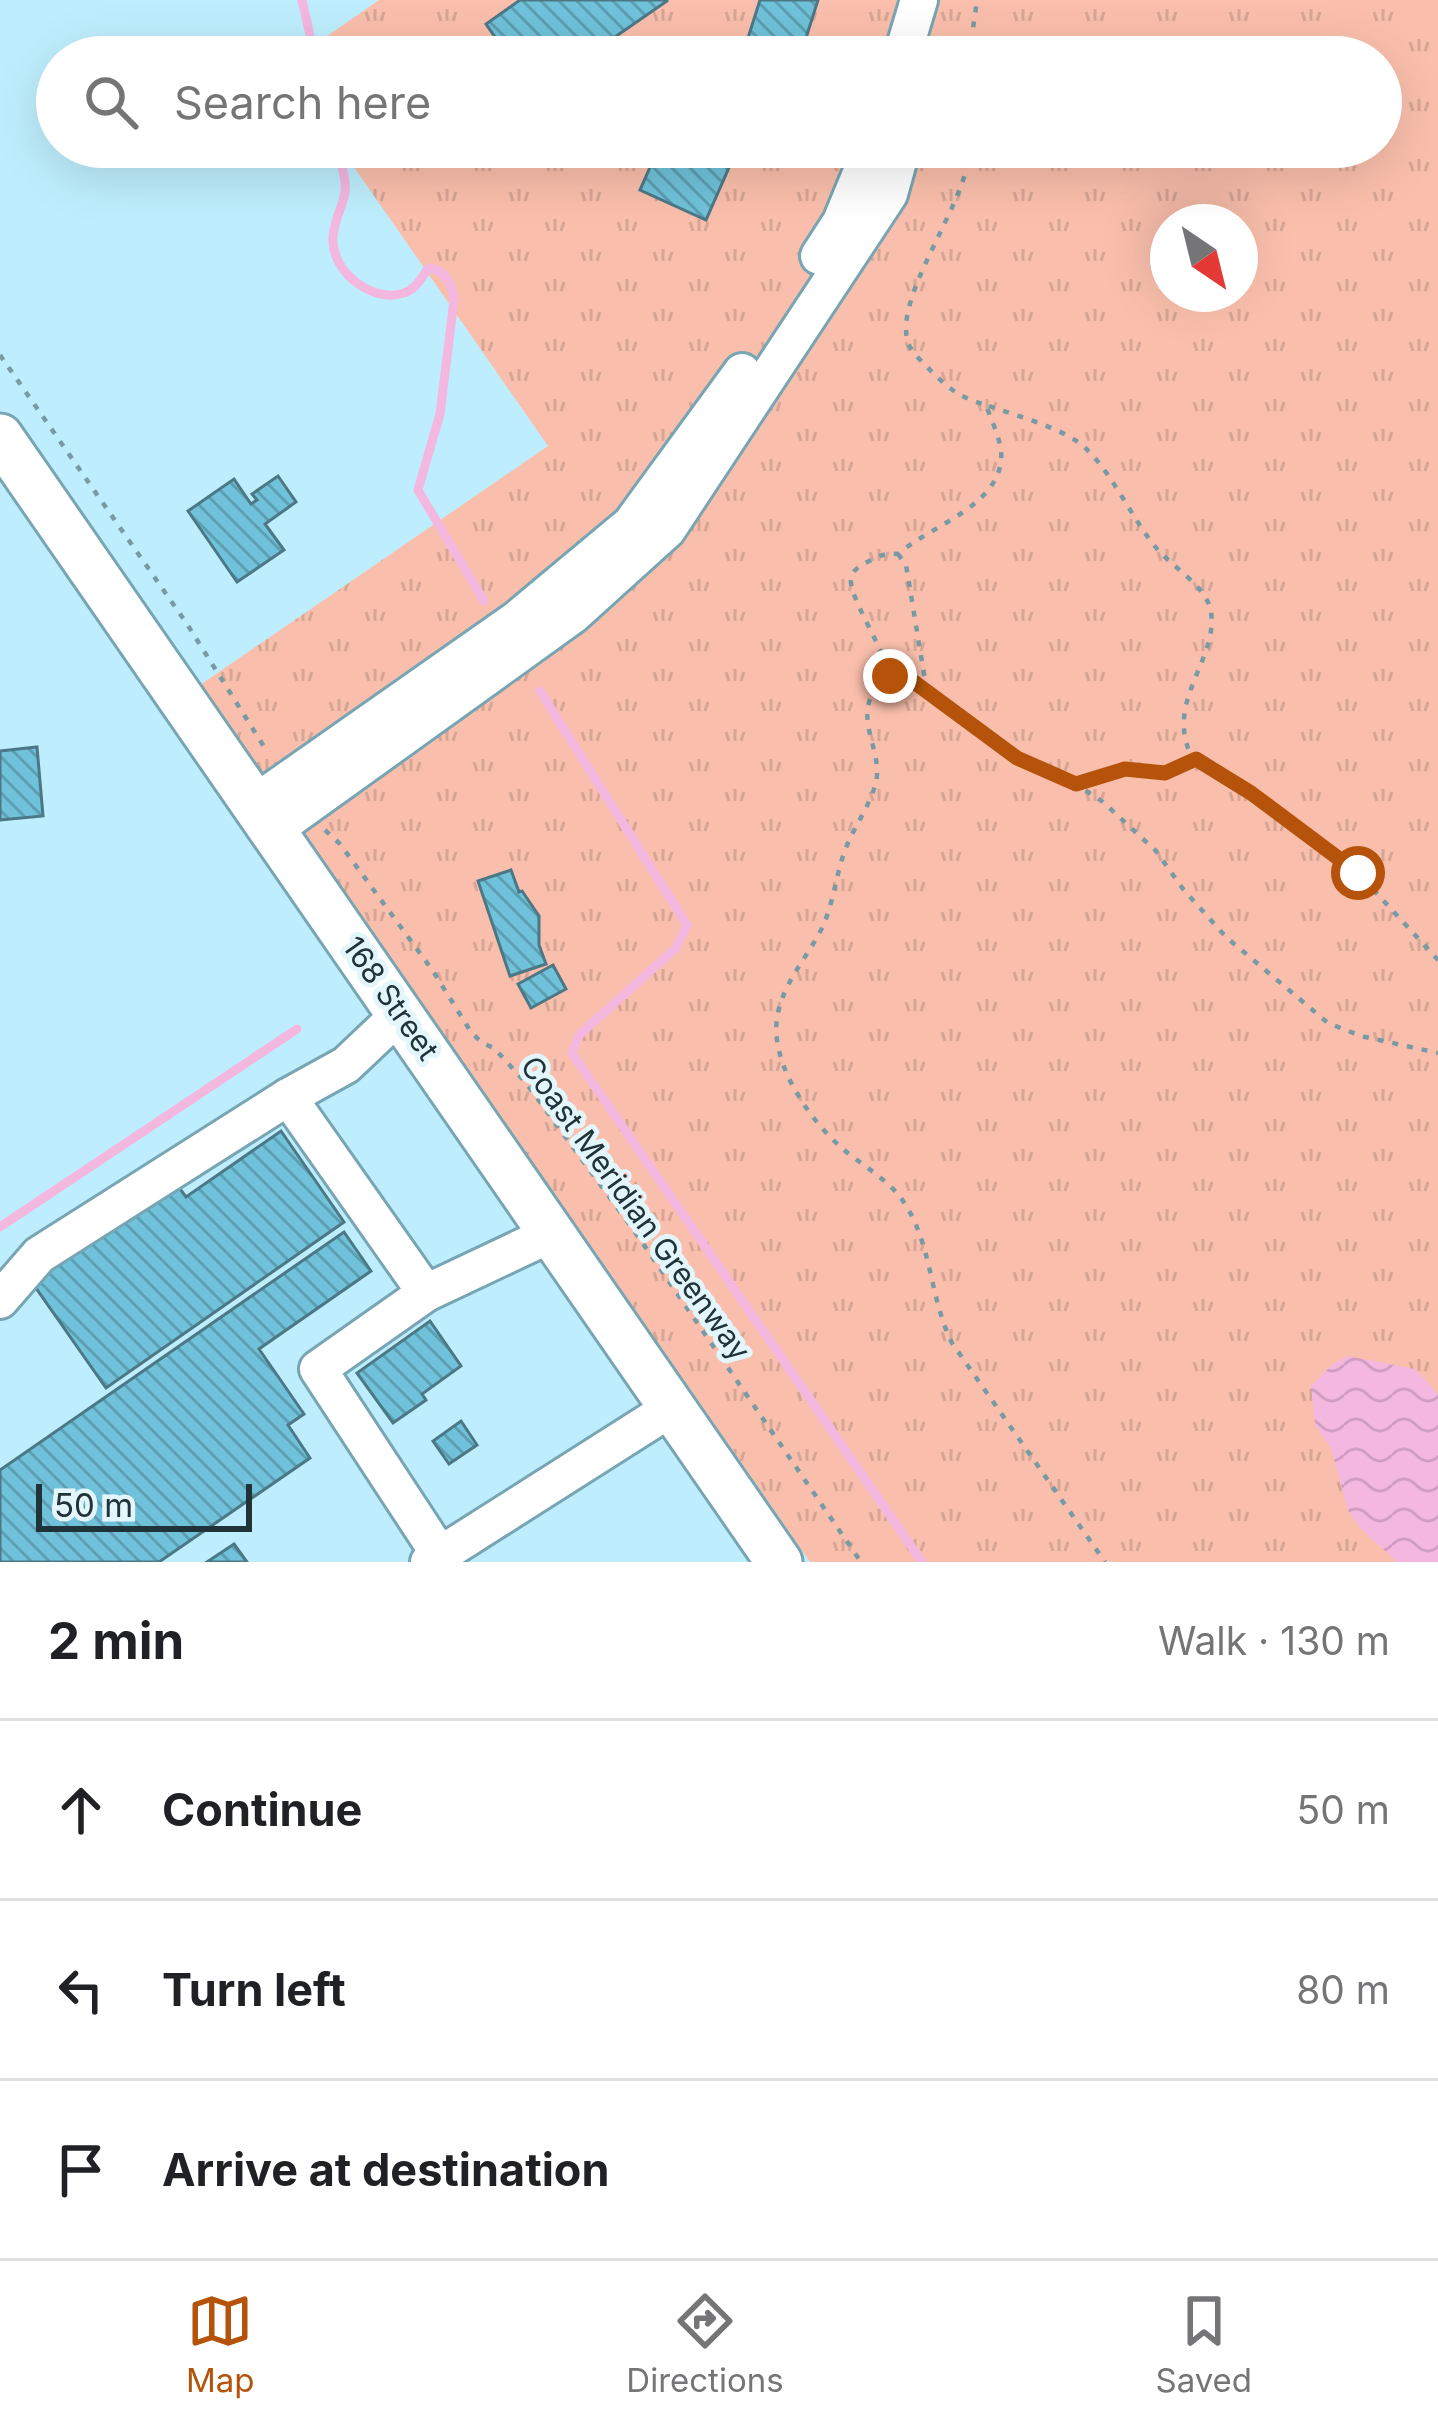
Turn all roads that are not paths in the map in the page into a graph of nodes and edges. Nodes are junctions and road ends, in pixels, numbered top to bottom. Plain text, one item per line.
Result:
1 (919, 0) edge
2 (944, 0) edge
3 (908, 36) edge
4 (934, 36) edge
5 (863, 168) edge
6 (896, 168) edge
7 (0, 437) edge
8 (264, 816) junction
9 (401, 1013) junction
10 (288, 1097) junction
11 (554, 1233) junction
12 (426, 1293) junction
13 (0, 1300) edge
14 (673, 1407) junction
15 (435, 1558) edge
16 (779, 1562) edge

1 - 3 lane
2 - 4 lane
5 - 8 lane
6 - 8 lane
7 - 8 main road, 168 Street
8 - 9 main road, 168 Street
9 - 10 lane
9 - 11 main road, 168 Street
10 - 12 lane
10 - 13 lane
11 - 12 lane
11 - 14 main road, 168 Street
12 - 15 lane
14 - 15 lane
14 - 16 main road, 168 Street

